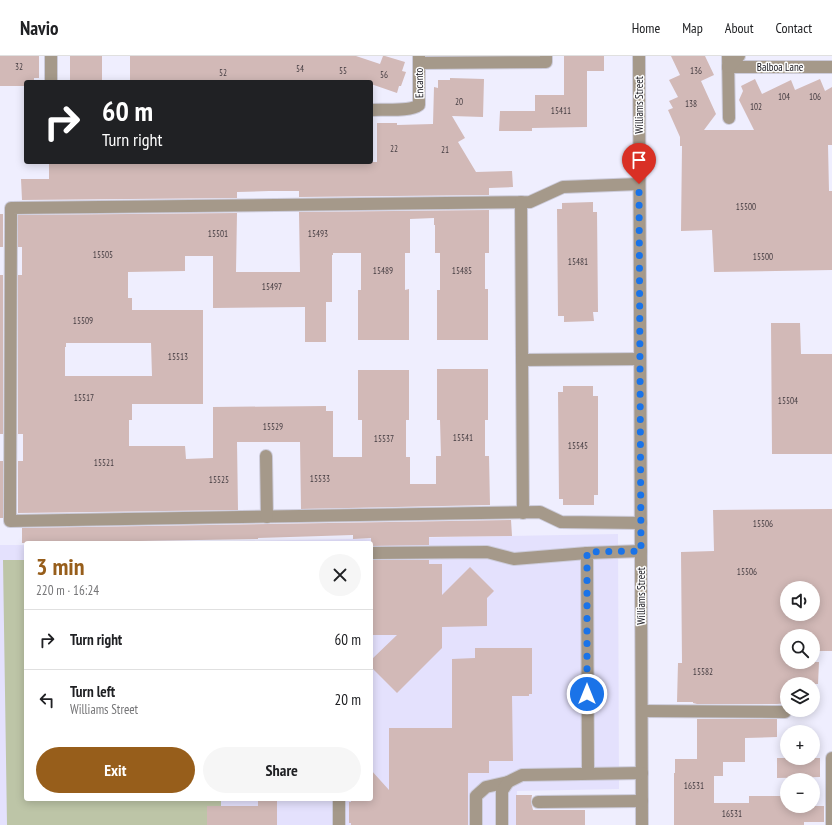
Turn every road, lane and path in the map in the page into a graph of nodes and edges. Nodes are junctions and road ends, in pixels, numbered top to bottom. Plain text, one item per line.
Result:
1 (51, 56) edge
2 (639, 56) edge
3 (739, 56) edge
4 (419, 59) edge
5 (546, 59) edge
6 (728, 62) edge
7 (832, 67) edge
8 (51, 80) edge
9 (373, 110) edge
10 (729, 118) dead end
11 (639, 184) junction
12 (522, 202) junction
13 (640, 359) junction
14 (522, 360) junction
15 (266, 456) dead end
16 (523, 513) junction
17 (267, 517) junction
18 (641, 523) junction
19 (641, 551) junction
20 (587, 552) junction
21 (373, 553) edge
22 (642, 711) junction
23 (780, 712) edge
24 (832, 758) edge
25 (588, 773) junction
26 (642, 773) junction
27 (508, 782) junction
28 (339, 801) edge
29 (642, 801) junction
30 (538, 802) dead end
31 (339, 825) edge
32 (476, 825) edge
33 (502, 825) edge
34 (642, 825) edge
35 (832, 825) edge

1 - 8 street
2 - 11 street, Williams Street
3 - 6 street
4 - 5 street
4 - 9 street, Encanto
6 - 7 street, Balboa Lane
6 - 10 street
11 - 12 street
11 - 13 street, Williams Street
12 - 14 street
12 - 17 street
13 - 14 street
13 - 18 street, Williams Street
14 - 16 street
15 - 17 street
16 - 17 street
16 - 18 street
18 - 19 street, Williams Street
19 - 20 street
19 - 22 street, Williams Street
20 - 21 street
20 - 25 street
22 - 23 street
22 - 26 street, Williams Street
24 - 35 street
25 - 26 street
25 - 27 street
26 - 29 street, Williams Street
27 - 32 street
27 - 33 street
28 - 31 street
29 - 30 street
29 - 34 street, Williams Street

